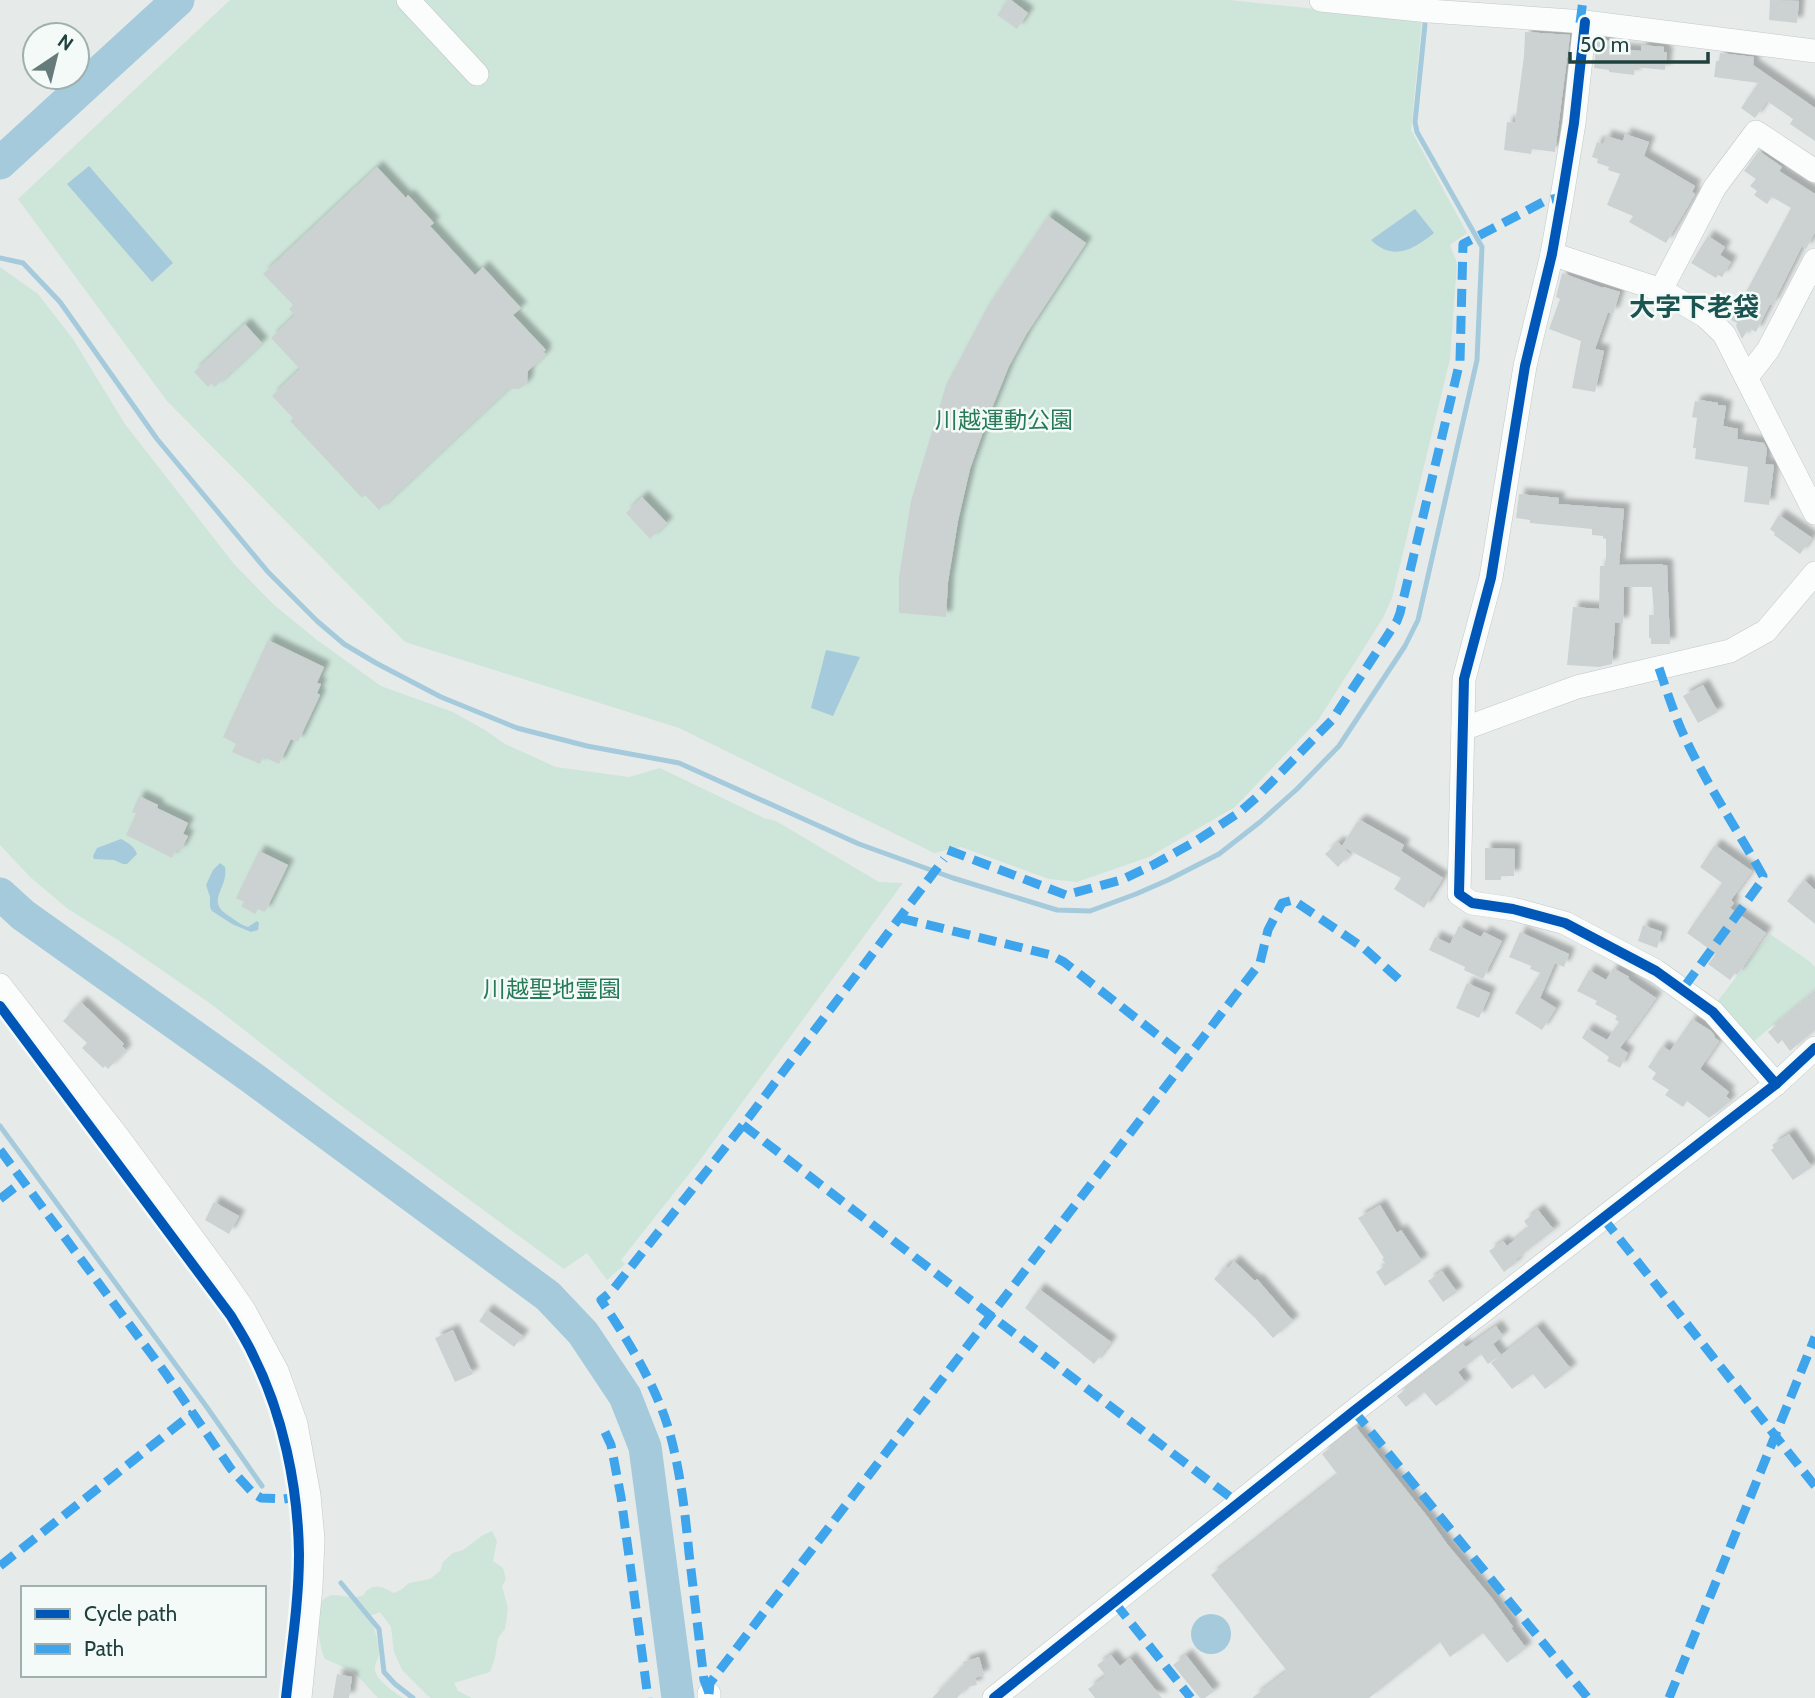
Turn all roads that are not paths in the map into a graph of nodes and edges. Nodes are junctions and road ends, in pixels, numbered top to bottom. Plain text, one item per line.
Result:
1 (408, 0) edge
2 (1321, 0) edge
3 (1585, 22) junction
4 (1815, 51) edge
5 (477, 74) dead end
6 (1815, 171) edge
7 (1552, 254) junction
8 (1815, 260) edge
9 (1661, 290) junction
10 (1747, 377) junction
11 (1815, 513) edge
12 (1815, 573) edge
13 (1463, 730) junction
14 (0, 985) edge
15 (1815, 1048) edge
16 (1776, 1083) junction
17 (300, 1698) edge
18 (994, 1698) edge

1 - 5 street
2 - 3 street
3 - 4 street
3 - 7 street
6 - 9 street
7 - 9 street
7 - 13 street
8 - 10 street
9 - 10 street
10 - 11 street
12 - 13 street
13 - 16 street
14 - 17 street
15 - 16 street
16 - 18 street

